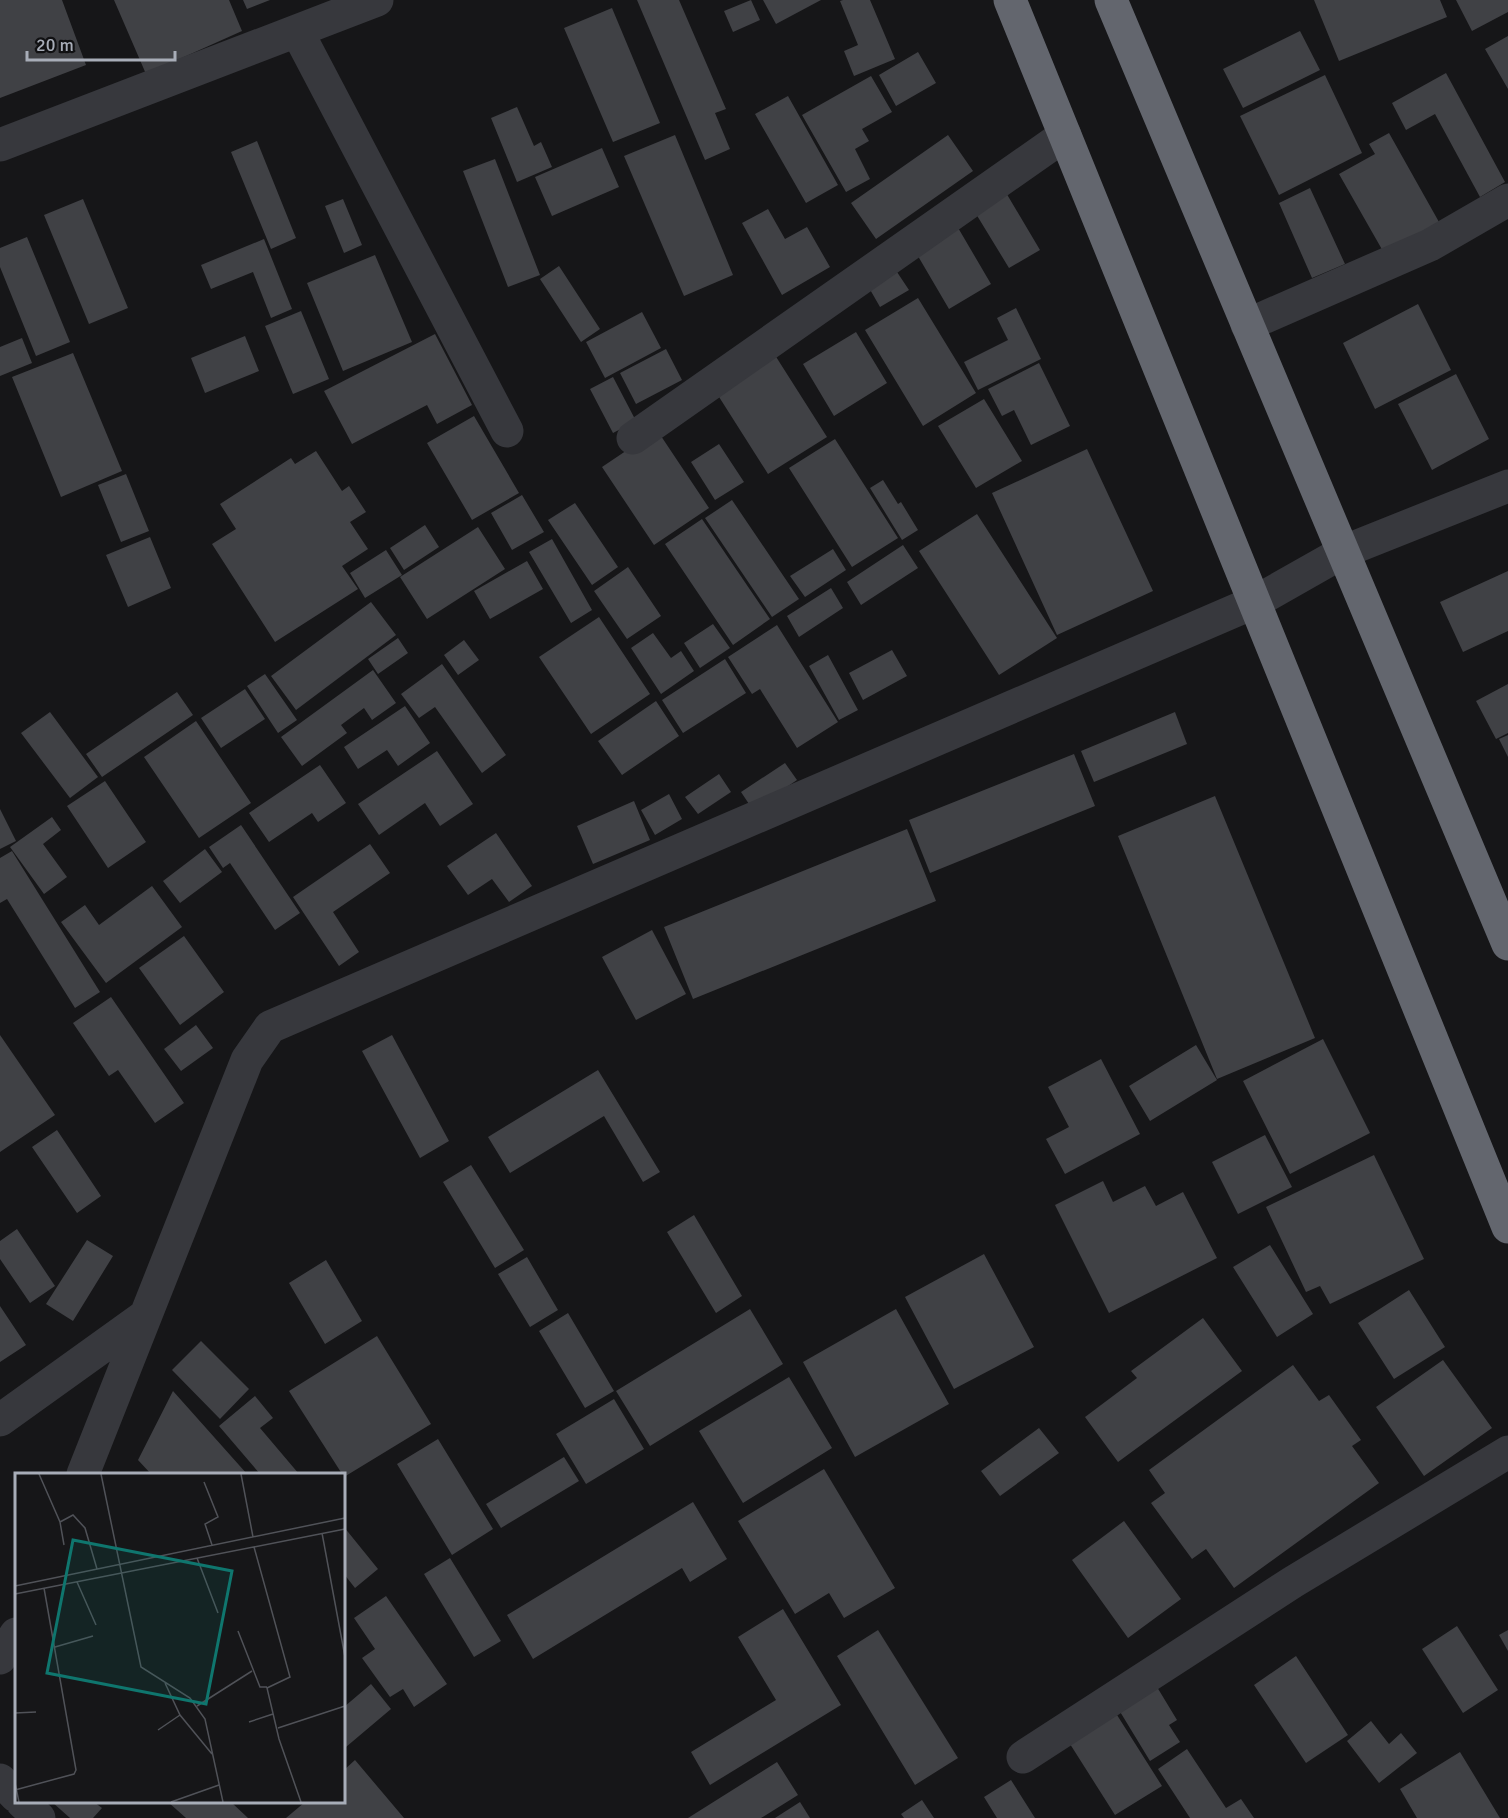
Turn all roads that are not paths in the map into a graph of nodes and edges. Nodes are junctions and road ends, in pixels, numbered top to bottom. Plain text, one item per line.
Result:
1 (377, 0) edge
2 (1010, 0) edge
3 (1111, 0) edge
4 (297, 31) junction
5 (1065, 135) junction
6 (0, 145) edge
7 (1508, 200) edge
8 (1247, 325) junction
9 (507, 431) dead end
10 (633, 438) dead end
11 (1508, 486) edge
12 (1345, 551) junction
13 (1255, 602) junction
14 (1508, 944) edge
15 (1508, 1227) edge
16 (146, 1316) junction
17 (0, 1420) edge
18 (1508, 1452) edge
19 (83, 1473) edge
20 (15, 1636) edge
21 (0, 1658) edge
22 (1023, 1757) dead end
23 (0, 1780) edge
24 (15, 1795) edge
25 (23, 1803) edge
26 (39, 1818) edge

1 - 4 street
2 - 5 highway
3 - 8 highway
4 - 6 street
4 - 9 street
5 - 10 street
5 - 13 highway
7 - 8 street
8 - 12 highway
11 - 12 street
12 - 13 street
12 - 14 highway
13 - 15 highway
13 - 16 street
16 - 17 street
16 - 19 street
18 - 22 street
20 - 21 street
23 - 24 street
25 - 26 street

